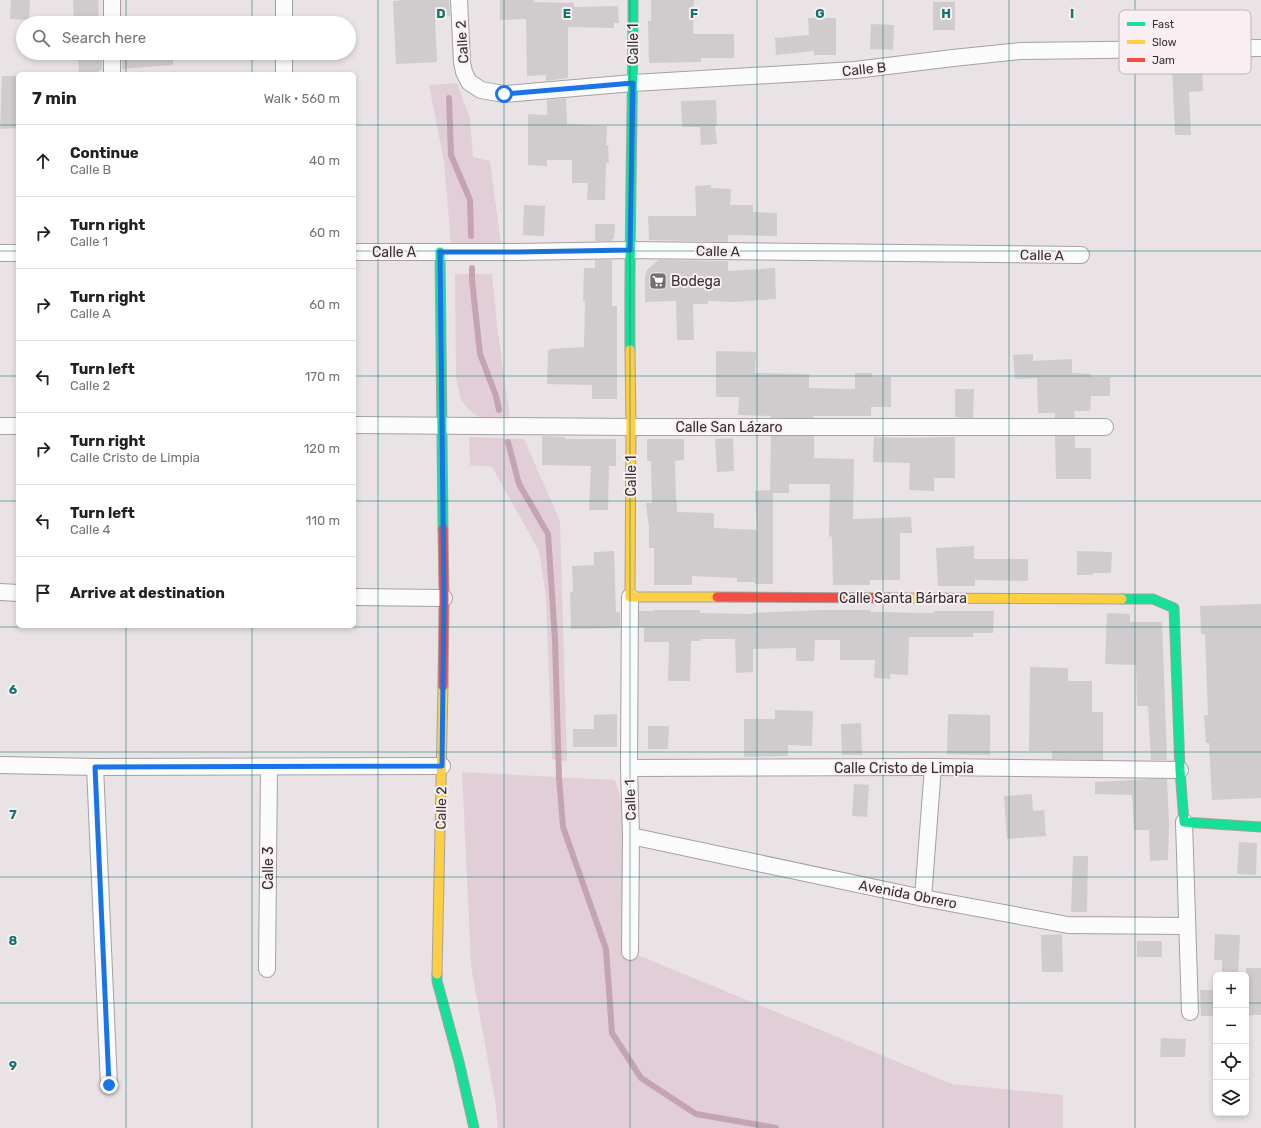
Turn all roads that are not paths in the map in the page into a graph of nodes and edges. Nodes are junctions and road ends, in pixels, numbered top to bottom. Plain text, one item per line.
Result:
1 (112, 0) edge
2 (284, 0) edge
3 (459, 0) edge
4 (633, 0) edge
5 (112, 16) edge
6 (284, 16) edge
7 (1251, 48) edge
8 (1261, 48) edge
9 (1119, 50) edge
10 (112, 60) edge
11 (284, 60) edge
12 (112, 72) edge
13 (284, 72) edge
14 (469, 82) joint
15 (633, 83) junction
16 (630, 250) junction
17 (356, 252) edge
18 (440, 252) junction
19 (0, 253) edge
20 (16, 253) edge
21 (1081, 255) dead end
22 (356, 425) edge
23 (442, 425) junction
24 (0, 426) edge
25 (16, 426) edge
26 (631, 427) junction
27 (1105, 427) dead end
28 (0, 592) edge
29 (16, 592) edge
30 (630, 596) junction
31 (356, 597) edge
32 (444, 598) junction
33 (0, 765) edge
34 (442, 766) junction
35 (95, 767) junction
36 (269, 767) junction
37 (933, 767) junction
38 (628, 768) junction
39 (1180, 770) junction
40 (1184, 822) junction
41 (1261, 827) edge
42 (631, 836) junction
43 (923, 898) junction
44 (1187, 926) junction
45 (630, 952) dead end
46 (267, 969) dead end
47 (1190, 1012) dead end
48 (109, 1085) dead end
49 (474, 1128) edge

1 - 5 street
2 - 6 street
3 - 14 street, Calle 2
4 - 15 street, Calle 1
7 - 8 street, Calle B
9 - 15 street, Calle B
10 - 12 street
11 - 13 street
14 - 15 street, Calle B
15 - 16 street, Calle 1
16 - 18 street, Calle A
16 - 21 street, Calle A
16 - 26 street, Calle 1
17 - 18 street, Calle A
18 - 23 street, Calle 2
19 - 20 street
22 - 23 street, Calle San Lázaro
23 - 26 street, Calle San Lázaro
23 - 32 street, Calle 2
24 - 25 street
26 - 27 street, Calle San Lázaro
26 - 30 street, Calle 1
28 - 29 street
30 - 38 street, Calle 1
30 - 39 street, Calle Santa Bárbara
31 - 32 street
32 - 34 street, Calle 2
33 - 35 street
34 - 36 street
34 - 49 street, Calle 2
35 - 36 street
35 - 48 street
36 - 46 street, Calle 3
37 - 38 street, Calle Cristo de Limpia
37 - 39 street, Calle Cristo de Limpia
37 - 43 street
38 - 42 street, Calle 1
39 - 40 street
40 - 41 street
40 - 44 street
42 - 43 street, Avenida Obrero
42 - 45 street, Calle 1
43 - 44 street, Avenida Obrero
44 - 47 street

